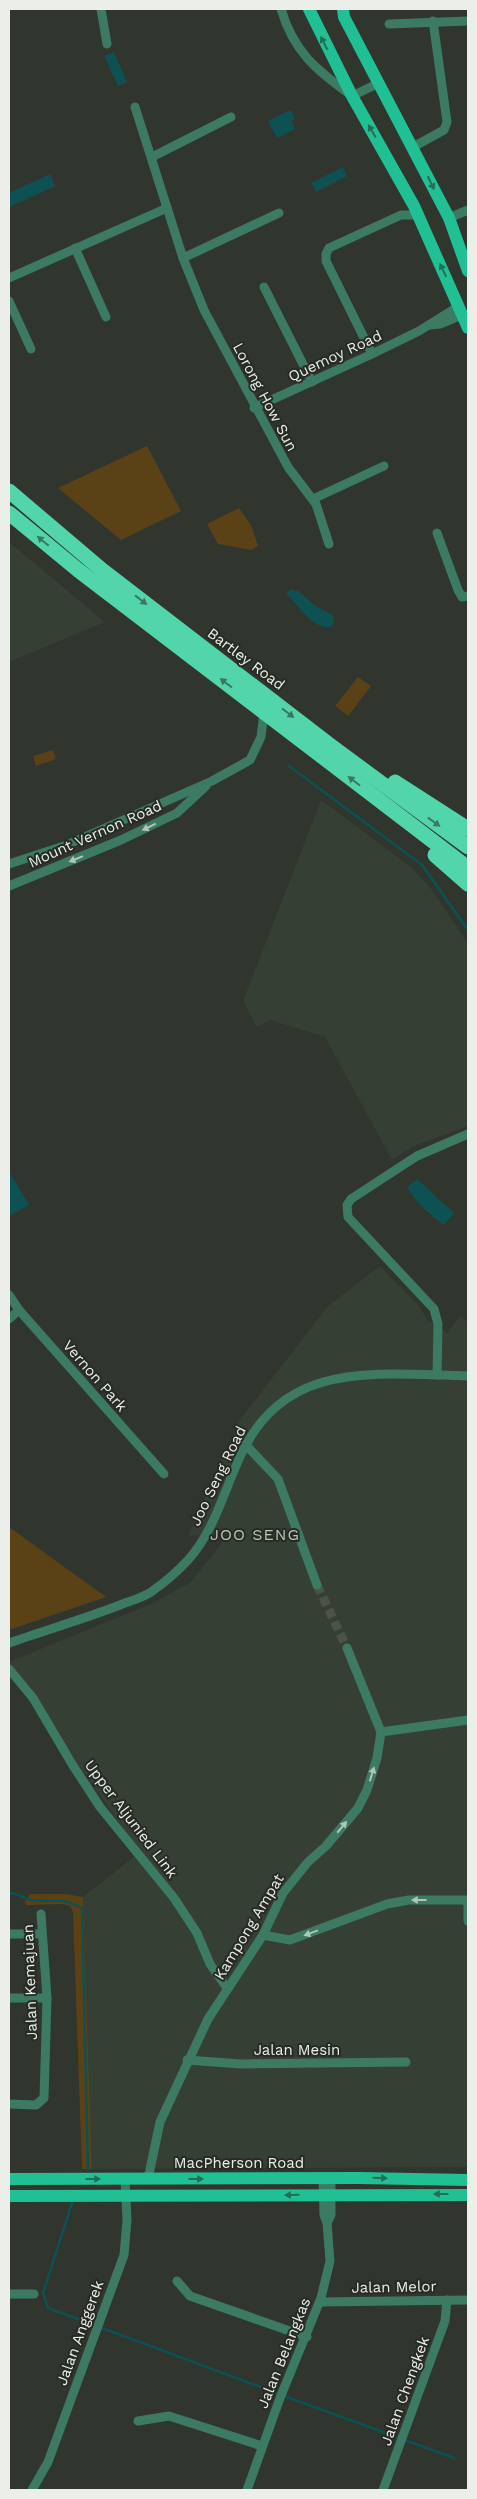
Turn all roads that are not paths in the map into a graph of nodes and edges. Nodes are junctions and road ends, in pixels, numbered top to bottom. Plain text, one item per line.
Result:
1 (101, 9) edge
2 (281, 9) edge
3 (309, 9) edge
4 (343, 9) edge
5 (468, 21) edge
6 (433, 22) junction
7 (389, 24) dead end
8 (107, 44) dead end
9 (377, 84) junction
10 (352, 96) junction
11 (135, 107) dead end
12 (231, 117) dead end
13 (413, 147) junction
14 (152, 157) junction
15 (167, 208) junction
16 (468, 210) edge
17 (279, 213) dead end
18 (418, 215) junction
19 (449, 218) junction
20 (76, 248) junction
21 (182, 258) junction
22 (468, 271) edge
23 (9, 278) edge
24 (264, 287) dead end
25 (9, 301) edge
26 (461, 310) junction
27 (106, 317) dead end
28 (468, 328) edge
29 (31, 349) dead end
30 (372, 354) junction
31 (312, 382) junction
32 (254, 408) junction
33 (384, 466) dead end
34 (9, 491) edge
35 (313, 499) junction
36 (9, 512) edge
37 (437, 532) dead end
38 (329, 544) dead end
39 (468, 596) edge
40 (264, 712) junction
41 (355, 764) junction
42 (212, 781) junction
43 (398, 816) junction
44 (468, 829) edge
45 (468, 847) edge
46 (9, 864) edge
47 (468, 868) edge
48 (468, 884) edge
49 (9, 886) edge
50 (468, 1134) edge
51 (9, 1295) edge
52 (19, 1310) junction
53 (9, 1319) edge
54 (437, 1375) junction
55 (468, 1376) edge
56 (245, 1444) junction
57 (164, 1474) dead end
58 (317, 1585) tunnel mouth
59 (9, 1643) edge
60 (347, 1648) tunnel mouth
61 (9, 1669) edge
62 (468, 1720) edge
63 (381, 1732) junction
64 (468, 1900) edge
65 (40, 1914) dead end
66 (468, 1921) edge
67 (9, 1934) edge
68 (41, 1934) junction
69 (263, 1935) junction
70 (227, 1988) junction
71 (9, 1998) edge
72 (47, 1998) junction
73 (188, 2060) junction
74 (406, 2062) dead end
75 (9, 2104) edge
76 (9, 2179) edge
77 (125, 2179) junction
78 (148, 2179) junction
79 (327, 2179) junction
80 (468, 2180) edge
81 (327, 2194) junction
82 (126, 2195) junction
83 (468, 2195) edge
84 (9, 2196) edge
85 (177, 2281) dead end
86 (9, 2294) edge
87 (34, 2294) dead end
88 (448, 2300) junction
89 (468, 2300) edge
90 (320, 2302) junction
91 (307, 2337) junction
92 (138, 2421) dead end
93 (262, 2446) junction
94 (32, 2490) edge
95 (247, 2490) edge
96 (383, 2490) edge

1 - 8 street
2 - 10 street
10 -> 3 main road
4 - 9 main road
5 - 6 street
6 - 7 street
6 - 13 street
9 - 10 street
9 - 13 main road
18 -> 10 main road
11 - 14 street, Lorong How Sun
12 - 14 street
13 -> 19 main road
14 - 15 street, Lorong How Sun
15 - 20 street
15 - 21 street, Lorong How Sun
16 - 19 street
17 - 21 street
26 -> 18 main road
18 - 30 street
19 - 22 main road
20 - 23 street
20 - 27 street
21 - 32 street, Lorong How Sun
24 - 31 street
25 - 29 street
26 - 28 main road
26 - 30 street, Quemoy Road
30 - 31 street, Quemoy Road
31 - 32 street, Quemoy Road
32 - 35 street, Lorong How Sun
33 - 35 street
34 -> 41 highway, Bartley Road
35 - 38 street, Lorong How Sun
40 -> 36 highway, Bartley Road
37 - 39 street
40 - 42 street, Mount Vernon Road
43 -> 40 highway, Bartley Road
41 - 44 highway
41 -> 45 highway, Bartley Road
42 - 46 street, Mount Vernon Road
42 -> 49 street, Mount Vernon Road
43 - 47 highway, Bartley Road
43 - 48 highway
50 - 54 street
51 - 52 street, Vernon Park
52 - 53 street
52 - 57 street, Vernon Park
54 - 55 street, Joo Seng Road
54 - 56 street, Joo Seng Road
56 - 58 street
56 - 59 street, Joo Seng Road
60 - 63 street
61 - 70 street, Upper Aljunied Link
62 - 63 street
69 -> 63 street, Kampong Ampat
64 - 66 street
64 -> 69 street
65 - 68 street, Jalan Kemajuan
67 - 68 street
68 - 72 street, Jalan Kemajuan
69 - 70 street, Kampong Ampat
70 - 73 street, Kampong Ampat
71 - 72 street
72 - 75 street, Jalan Kemajuan
73 - 74 street, Jalan Mesin
73 - 78 street, Kampong Ampat
76 -> 77 main road, MacPherson Road
77 - 78 main road, MacPherson Road
77 - 82 street, Jalan Anggerek
78 -> 79 main road, MacPherson Road
79 -> 80 main road, MacPherson Road
79 - 81 street, Jalan Belangkas
81 -> 82 main road
83 -> 81 main road
81 - 90 street, Jalan Belangkas
82 - 84 main road
82 - 94 street, Jalan Anggerek
85 - 91 street
86 - 87 street
88 - 89 street, Jalan Melor
88 - 90 street, Jalan Melor
88 - 96 street, Jalan Chengkek
90 - 91 street, Jalan Belangkas
91 - 93 street, Jalan Belangkas
92 - 93 street
93 - 95 street, Jalan Belangkas

